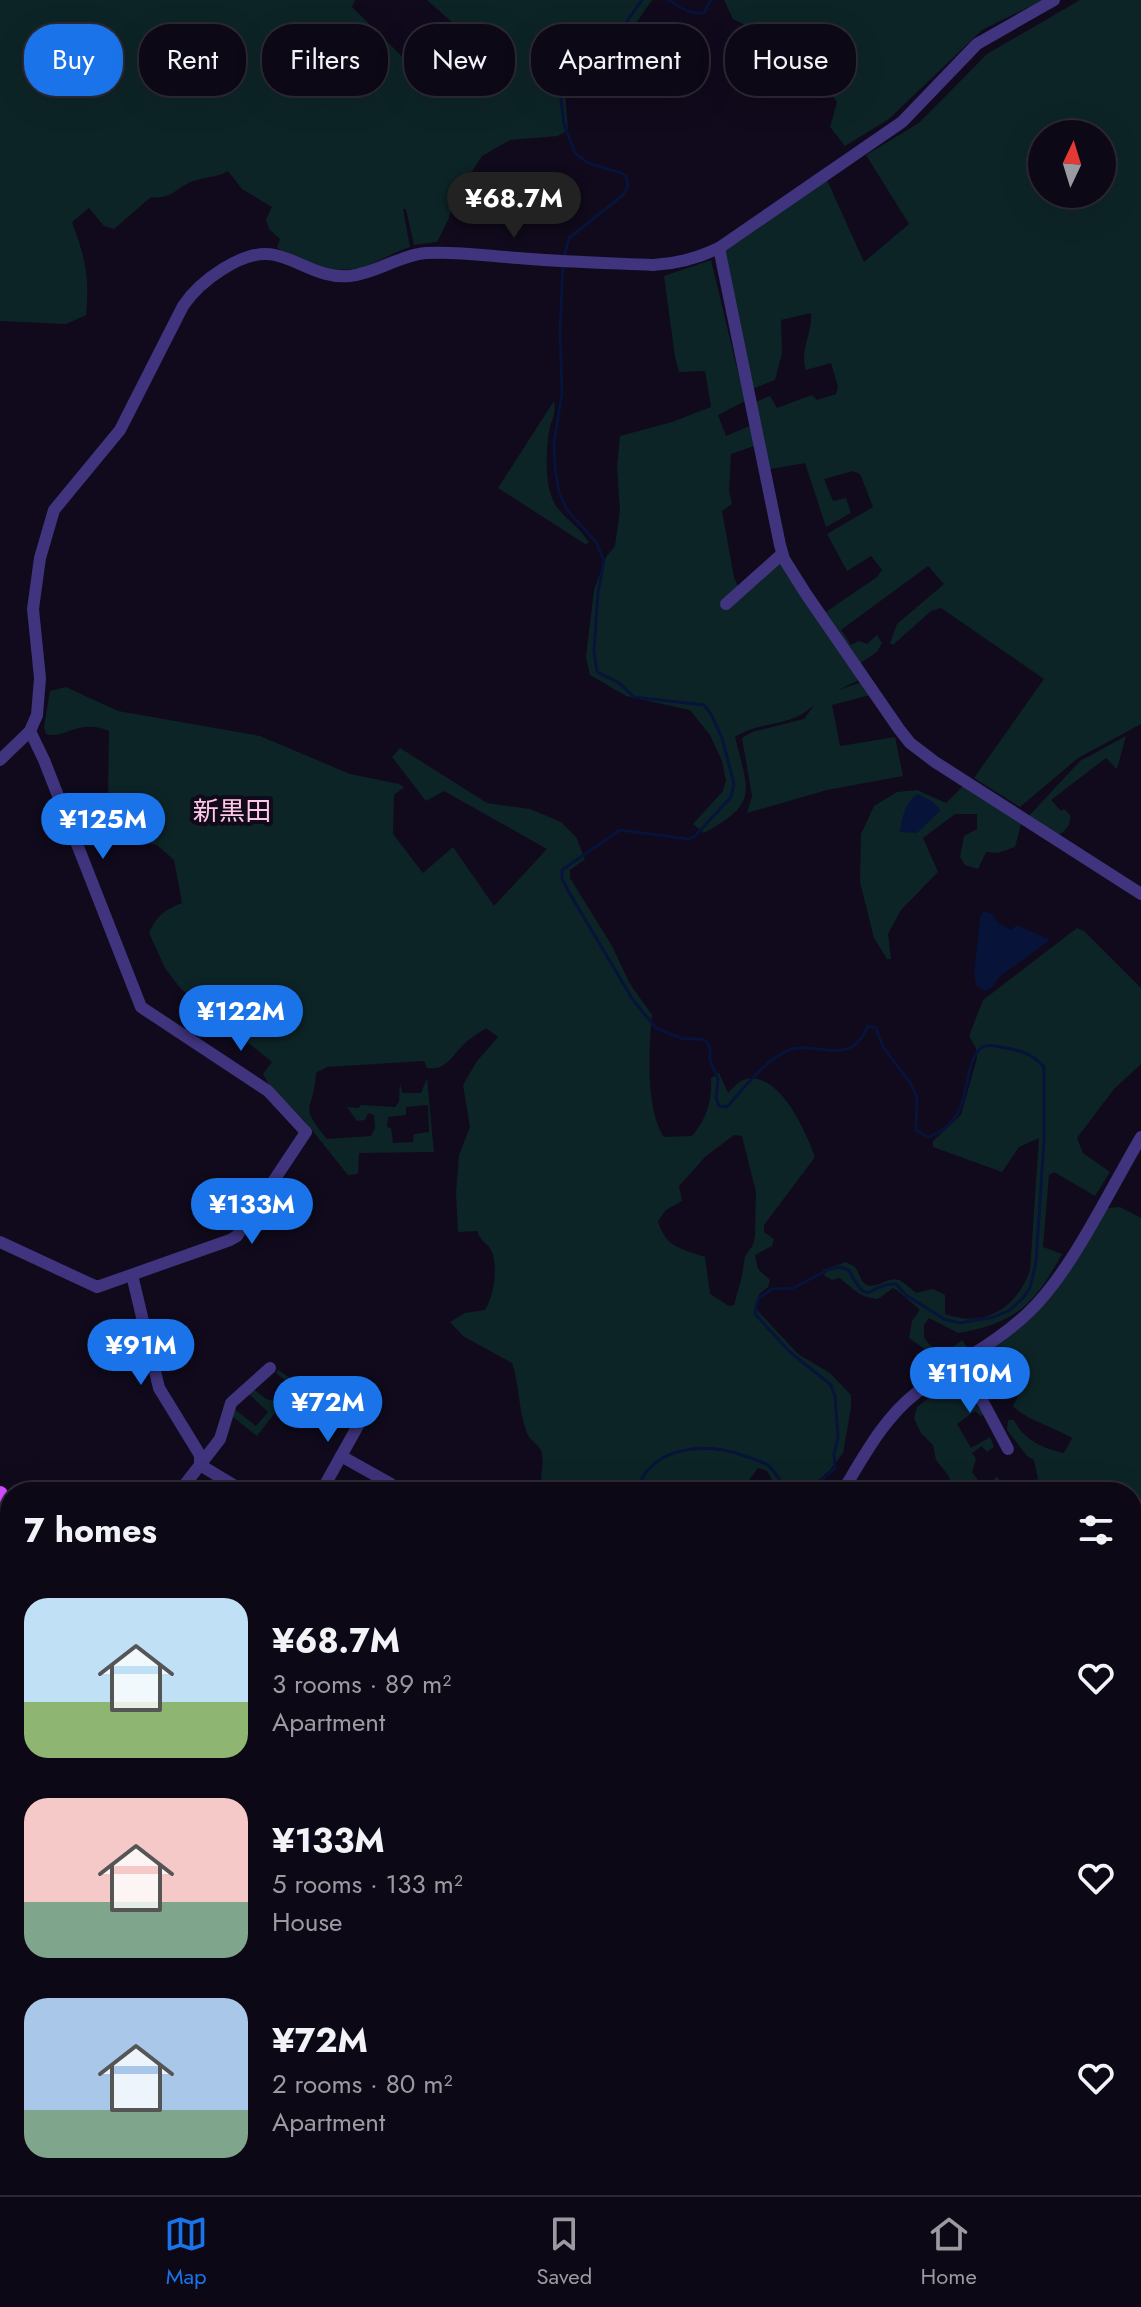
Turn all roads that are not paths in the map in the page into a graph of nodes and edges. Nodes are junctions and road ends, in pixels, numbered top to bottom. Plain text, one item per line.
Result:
1 (1054, 0) edge
2 (719, 248) junction
3 (782, 554) junction
4 (726, 604) dead end
5 (30, 731) junction
6 (0, 760) edge
7 (1141, 894) edge
8 (1141, 1137) edge
9 (0, 1242) edge
10 (132, 1275) junction
11 (270, 1368) dead end
12 (950, 1368) junction
13 (365, 1413) dead end
14 (1008, 1449) dead end
15 (341, 1456) junction
16 (200, 1465) junction
17 (187, 1482) edge
18 (228, 1482) edge
19 (327, 1482) edge
20 (387, 1482) edge
21 (849, 1482) edge

1 - 2 street
2 - 3 street
2 - 5 street
3 - 4 street
3 - 7 street
5 - 6 street
5 - 10 street
8 - 12 street
9 - 10 street
10 - 16 street
11 - 16 street
12 - 14 street
12 - 21 street
13 - 15 street
15 - 19 street
15 - 20 street
16 - 17 street
16 - 18 street

